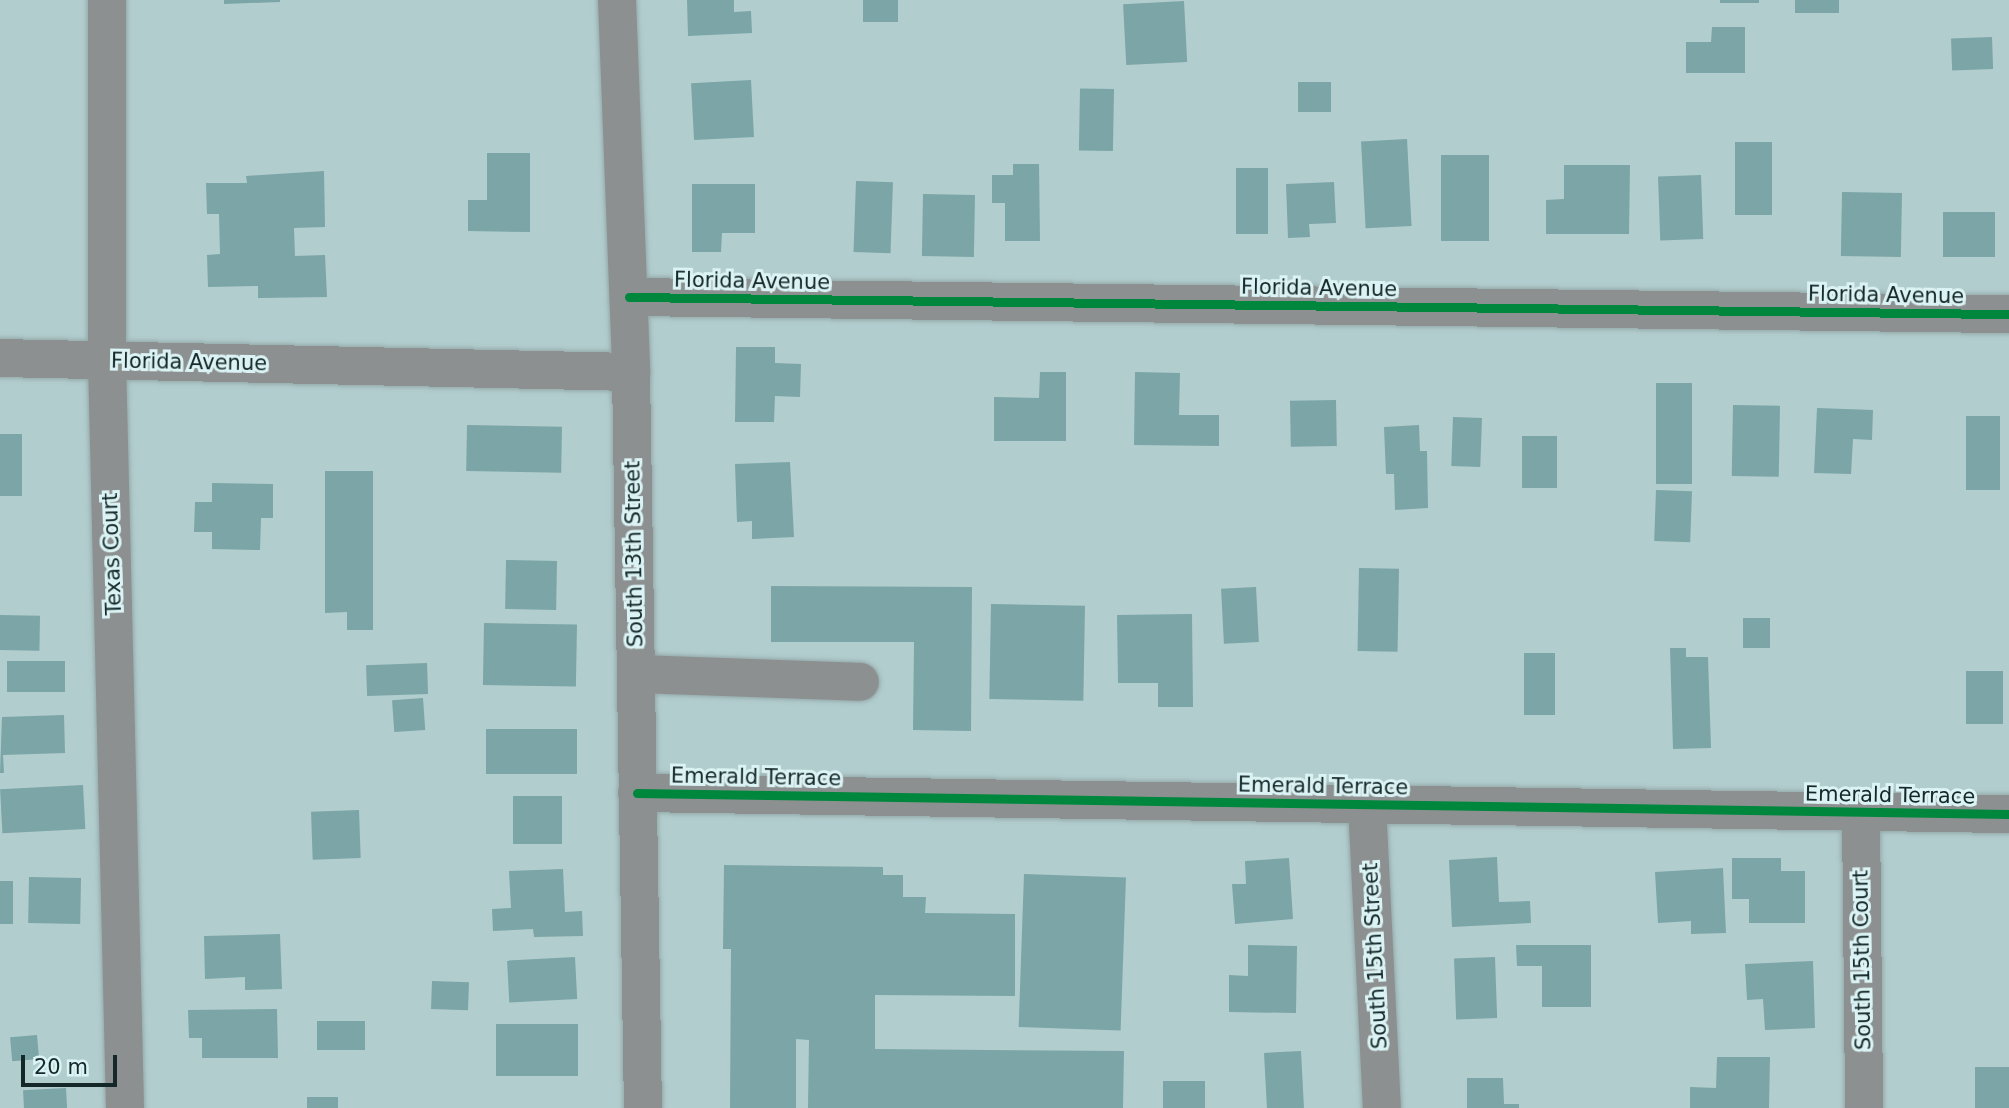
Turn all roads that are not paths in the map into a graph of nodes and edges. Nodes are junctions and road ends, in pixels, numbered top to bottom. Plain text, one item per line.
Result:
1 (107, 0) edge
2 (617, 0) edge
3 (629, 297) junction
4 (2009, 314) edge
5 (0, 358) edge
6 (107, 360) junction
7 (631, 372) junction
8 (636, 674) junction
9 (860, 682) dead end
10 (637, 793) junction
11 (1367, 804) junction
12 (1861, 813) junction
13 (2009, 814) edge
14 (125, 1108) edge
15 (643, 1108) edge
16 (1382, 1108) edge
17 (1864, 1108) edge

1 - 6 street, Texas Court
2 - 3 street, South 13th Street
3 - 4 street, Florida Avenue
3 - 7 street, South 13th Street
5 - 6 street, Florida Avenue
6 - 7 street, Florida Avenue
6 - 14 street, Texas Court
7 - 8 street, South 13th Street
8 - 9 street
8 - 10 street, South 13th Street
10 - 11 street, Emerald Terrace
10 - 15 street, South 13th Street
11 - 12 street, Emerald Terrace
11 - 16 street, South 15th Street
12 - 13 street, Emerald Terrace
12 - 17 street, South 15th Court

